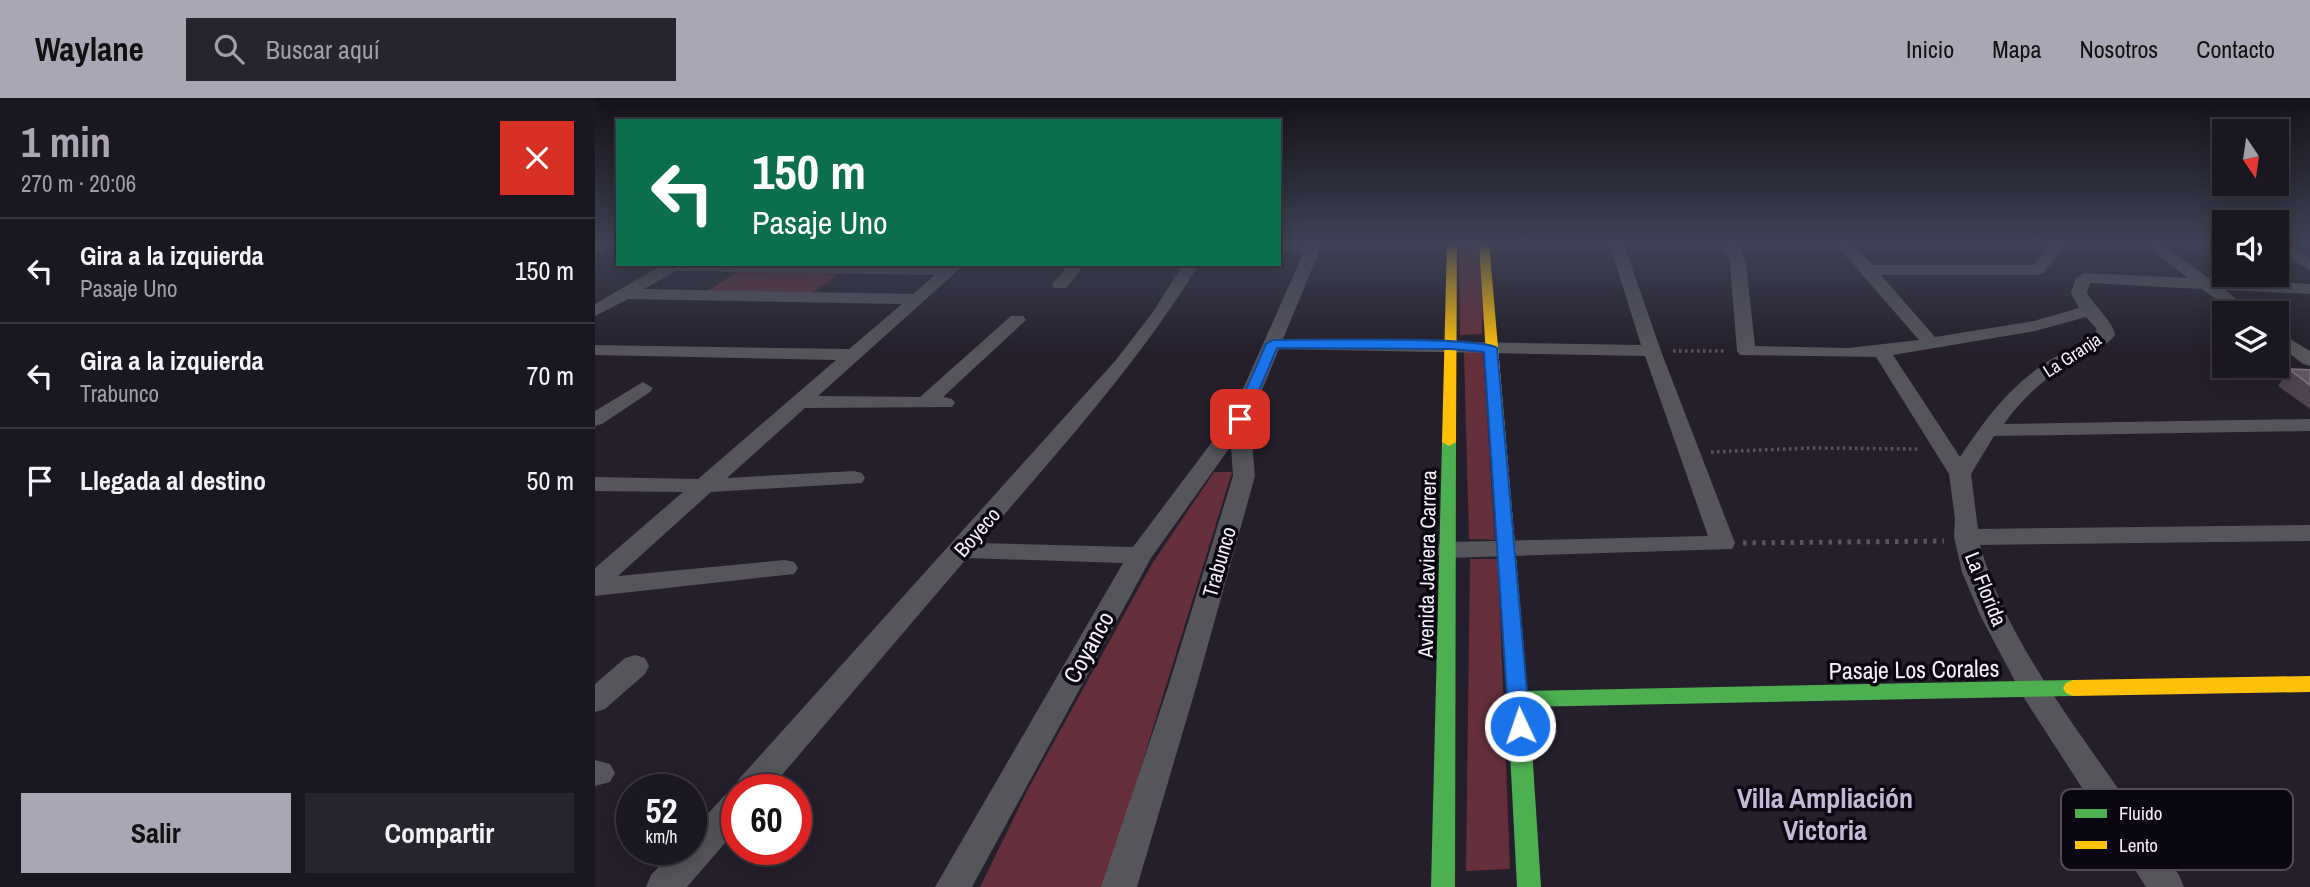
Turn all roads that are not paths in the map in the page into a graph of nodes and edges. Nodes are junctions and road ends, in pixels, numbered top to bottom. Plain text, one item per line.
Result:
1 (650, 279) edge
2 (940, 279) edge
3 (1065, 279) edge
4 (1182, 279) edge
5 (1301, 279) edge
6 (1452, 279) edge
7 (1486, 279) edge
8 (1628, 279) edge
9 (1739, 279) edge
10 (1876, 279) edge
11 (2082, 279) edge
12 (2124, 279) edge
13 (2200, 279) edge
14 (2206, 283) junction
15 (1060, 285) dead end
16 (2310, 289) edge
17 (624, 294) junction
18 (917, 299) junction
19 (2230, 301) edge
20 (595, 311) edge
21 (2089, 311) junction
22 (1017, 320) dead end
23 (1930, 342) junction
24 (1273, 344) junction
25 (1451, 345) junction
26 (2289, 345) edge
27 (1490, 348) junction
28 (595, 350) edge
29 (1652, 351) junction
30 (1882, 351) junction
31 (853, 355) junction
32 (2310, 360) edge
33 (643, 388) dead end
34 (801, 402) junction
35 (1240, 419) junction
36 (595, 420) edge
37 (2310, 425) edge
38 (1987, 430) junction
39 (1953, 462) junction
40 (854, 478) dead end
41 (595, 484) edge
42 (705, 486) junction
43 (2310, 533) edge
44 (1966, 537) junction
45 (1506, 548) junction
46 (961, 550) junction
47 (1448, 550) junction
48 (1140, 555) junction
49 (785, 568) dead end
50 (595, 584) edge
51 (635, 666) dead end
52 (2310, 684) edge
53 (2034, 690) junction
54 (1518, 699) junction
55 (595, 701) edge
56 (763, 774) edge
57 (2101, 789) edge
58 (721, 823) edge
59 (2156, 870) edge
60 (664, 887) edge
61 (953, 887) edge
62 (1119, 887) edge
63 (1443, 887) edge
64 (1529, 887) edge
65 (2167, 887) edge

1 - 17 street
2 - 18 street
3 - 15 street
4 - 46 street, Boyeco
5 - 24 street, Trabunco
6 - 25 main road, Avenida Javiera Carrera
7 - 27 main road
8 - 29 street
9 - 30 street
10 - 23 street
11 - 21 street, La Granja
12 - 14 street, La Granja
13 - 14 street
14 - 16 street, La Granja
14 - 19 street
17 - 18 street
17 - 20 street
18 - 31 street
21 - 23 street
21 - 38 street, La Granja
22 - 34 street
23 - 30 street
24 - 25 street
24 - 35 street, Trabunco
25 - 27 street
25 - 47 main road, Avenida Javiera Carrera
26 - 32 street
27 - 29 street
27 - 45 main road
28 - 31 street
29 - 45 street
30 - 39 street, La Florida
31 - 34 street
33 - 36 street
34 - 42 street
35 - 48 street, Coyanco
35 - 62 street, Trabunco
37 - 38 street
38 - 39 street, La Granja
39 - 44 street, La Florida
40 - 42 street
41 - 42 street
42 - 50 street
43 - 44 street
44 - 53 street, La Florida
45 - 47 street
45 - 54 main road
46 - 48 street
46 - 56 street, Boyeco
47 - 63 main road, Avenida Javiera Carrera
48 - 61 street, Coyanco
49 - 50 street
51 - 55 street
52 - 53 main road, Pasaje Los Corales
53 - 54 main road, Pasaje Los Corales
53 - 57 street, La Florida
54 - 64 main road
58 - 60 street
59 - 65 street, La Florida

